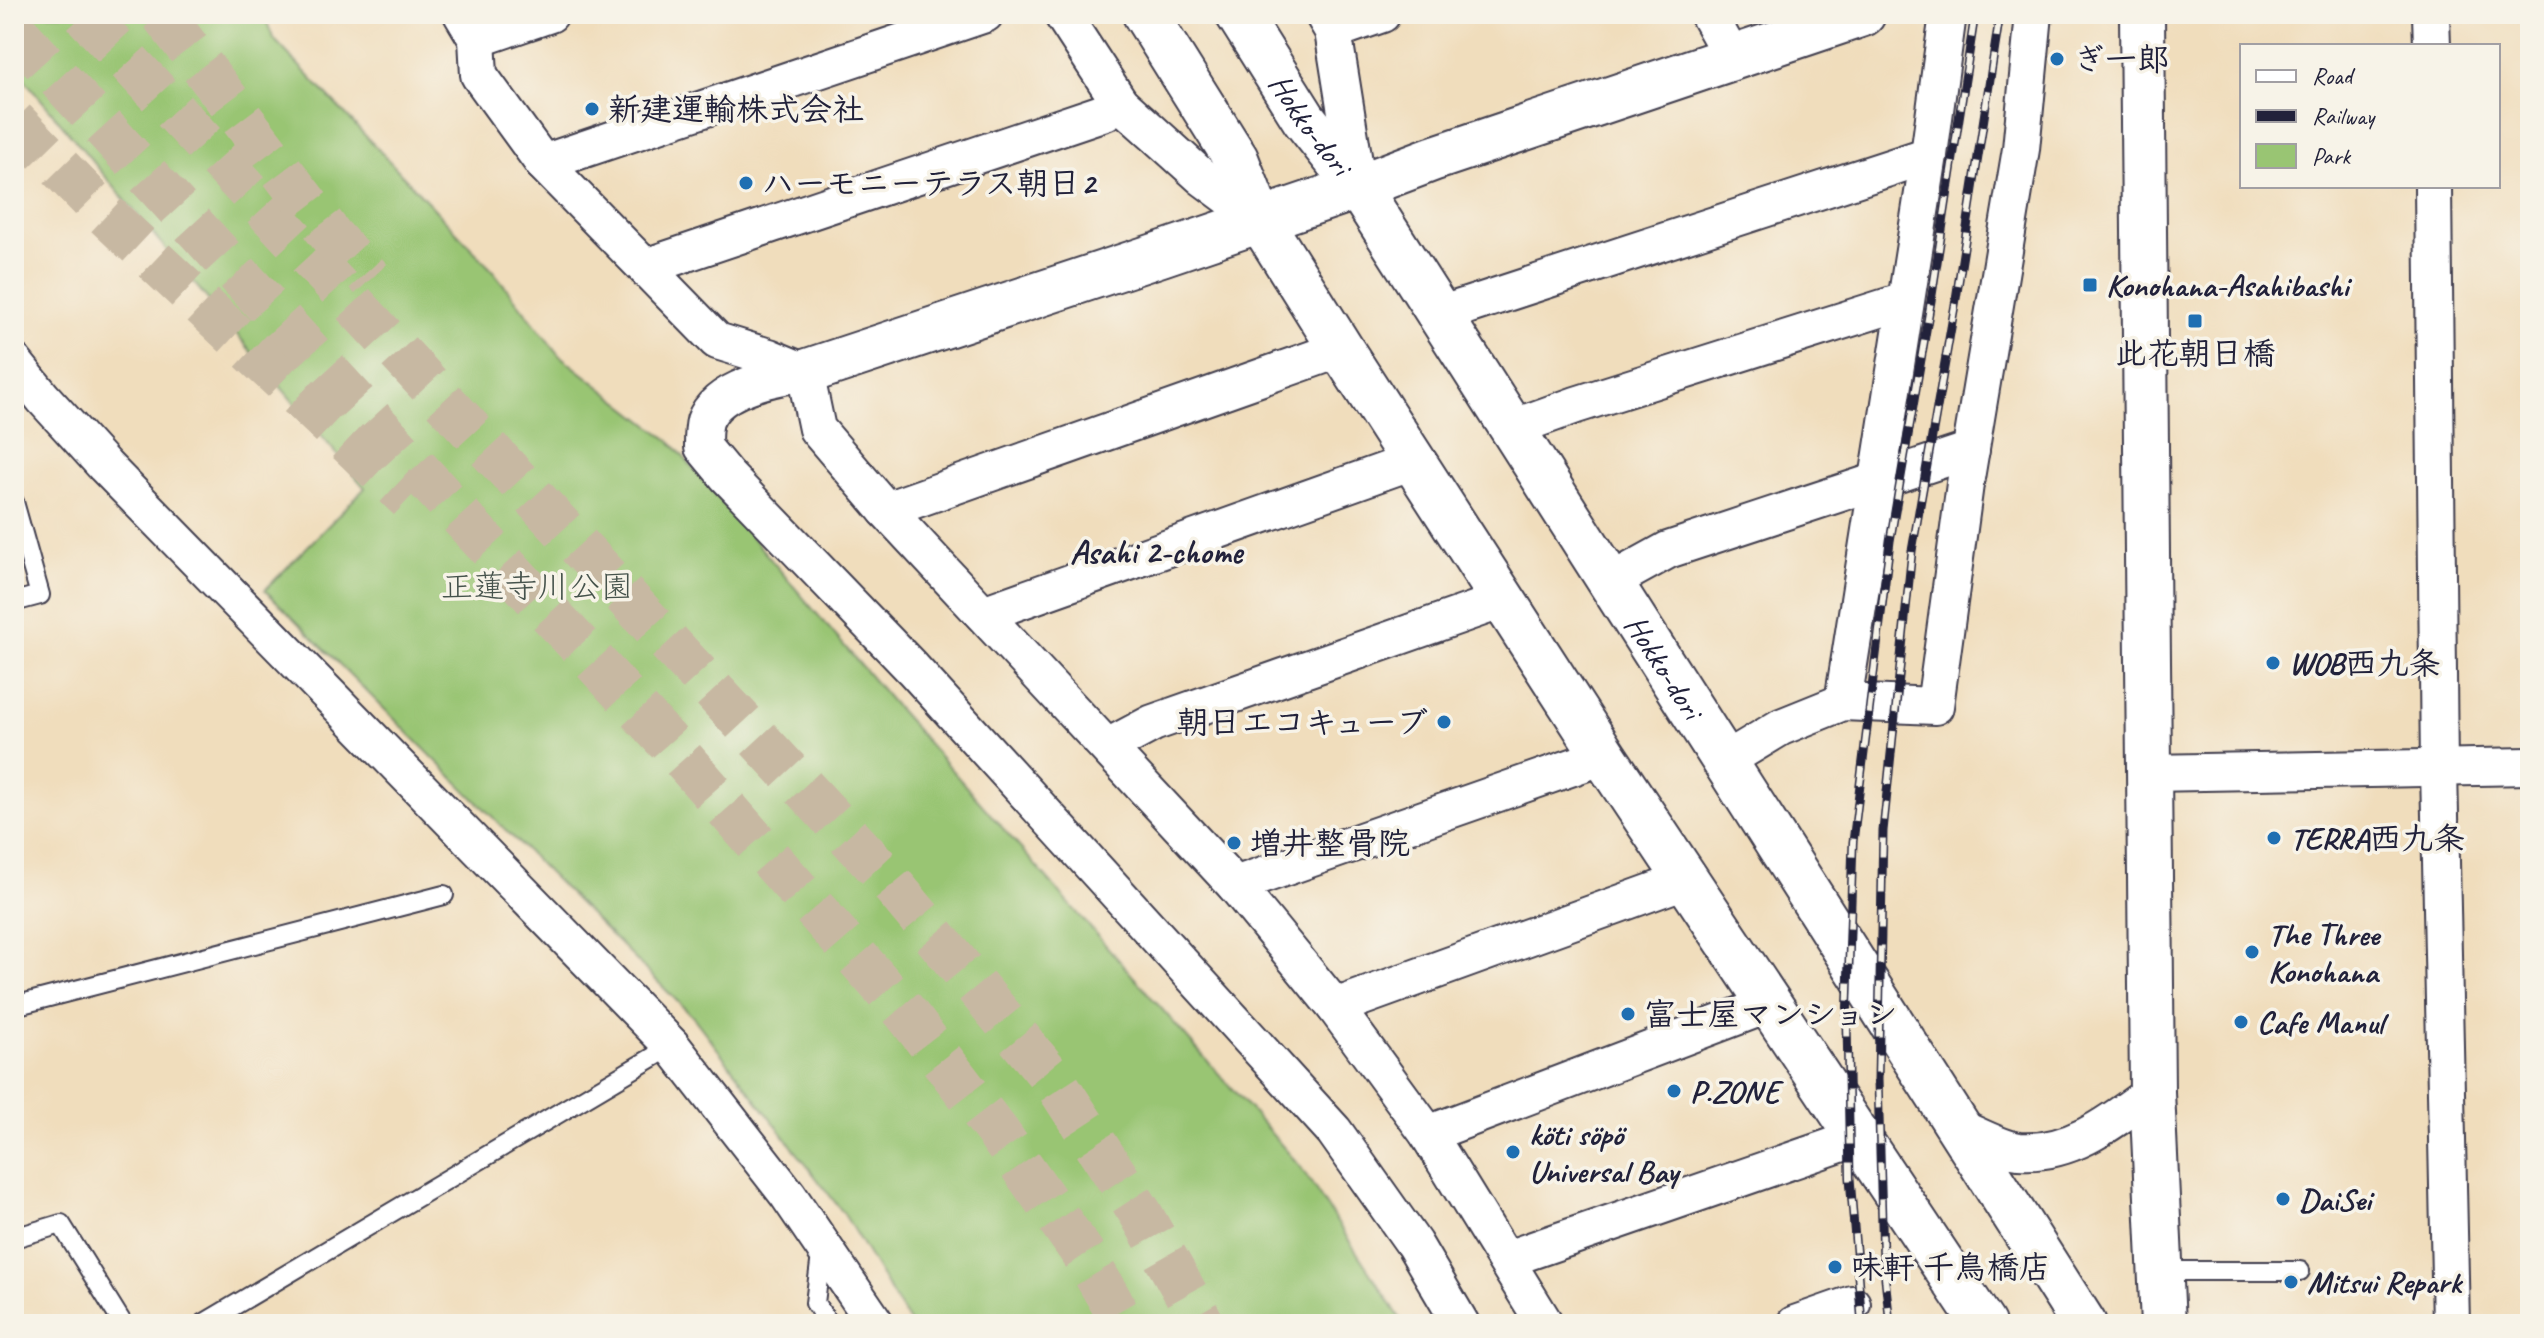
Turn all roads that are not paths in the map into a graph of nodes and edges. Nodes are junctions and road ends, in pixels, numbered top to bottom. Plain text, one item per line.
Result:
1 (550, 14) edge
2 (985, 14) edge
3 (1062, 14) edge
4 (1145, 14) edge
5 (1238, 14) edge
6 (1382, 14) edge
7 (1708, 14) edge
8 (1863, 14) edge
9 (1948, 14) edge
10 (2034, 14) edge
11 (2142, 14) edge
12 (2431, 14) edge
13 (1328, 22) edge
14 (470, 26) edge
15 (2432, 44) edge
16 (1732, 57) junction
17 (1120, 103) junction
18 (1929, 155) junction
19 (543, 163) junction
20 (1358, 187) junction
21 (2433, 188) edge
22 (1260, 220) junction
23 (645, 267) junction
24 (1905, 301) junction
25 (1439, 315) junction
26 (1341, 349) junction
27 (14, 362) edge
28 (805, 372) junction
29 (1512, 428) junction
30 (1971, 450) junction
31 (1413, 461) junction
32 (1876, 480) junction
33 (14, 502) edge
34 (886, 510) junction
35 (1610, 582) junction
36 (1503, 600) junction
37 (14, 602) edge
38 (983, 614) junction
39 (1843, 702) junction
40 (1108, 747) junction
41 (1604, 756) junction
42 (1723, 762) junction
43 (2530, 766) edge
44 (2439, 769) junction
45 (2150, 773) junction
46 (1688, 879) junction
47 (1235, 885) junction
48 (444, 895) dead end
49 (1770, 1004) junction
50 (14, 1006) edge
51 (1335, 1007) junction
52 (672, 1046) junction
53 (2152, 1092) junction
54 (1955, 1126) junction
55 (1428, 1134) junction
56 (1860, 1137) junction
57 (14, 1238) edge
58 (822, 1245) junction
59 (1507, 1259) junction
60 (2161, 1271) junction
61 (2300, 1271) dead end
62 (1852, 1304) dead end
63 (123, 1324) edge
64 (203, 1324) edge
65 (829, 1324) edge
66 (876, 1324) edge
67 (1461, 1324) edge
68 (1545, 1324) edge
69 (1795, 1324) edge
70 (1983, 1324) edge
71 (2084, 1324) edge
72 (2163, 1324) edge
73 (2451, 1324) edge

1 - 14 street
2 - 19 street
3 - 17 street
4 - 22 main road
5 - 20 main road, Hokko-dori
6 - 13 street
7 - 16 street
8 - 16 main road
9 - 18 street
10 - 30 street
11 - 45 main road
12 - 15 street
13 - 20 street
14 - 19 street
16 - 20 main road
17 - 22 street
17 - 23 street
18 - 24 street
18 - 25 street
19 - 23 street
20 - 22 main road
20 - 25 main road, Hokko-dori
21 - 44 street
22 - 26 main road
22 - 28 main road
23 - 28 street
24 - 29 street
24 - 32 street
25 - 29 main road, Hokko-dori
26 - 31 main road
26 - 34 street
27 - 52 street
28 - 34 street
28 - 67 street
29 - 35 main road, Hokko-dori
30 - 32 street
30 - 39 street
31 - 36 main road
31 - 38 street
32 - 35 street
32 - 39 street
33 - 37 lane
34 - 38 street
35 - 42 main road, Hokko-dori
36 - 40 street
36 - 41 main road
38 - 40 street
39 - 42 street
40 - 47 street
41 - 46 main road
41 - 47 street
42 - 54 main road, Hokko-dori
43 - 44 street
44 - 45 street
44 - 73 street
45 - 53 main road
46 - 49 main road
46 - 51 street
47 - 51 street
48 - 50 lane
49 - 55 street
49 - 56 main road
51 - 55 street
52 - 58 street
52 - 64 lane
53 - 54 street
53 - 60 main road
54 - 71 main road, Hokko-dori
55 - 59 street
56 - 59 street
56 - 70 main road
57 - 63 lane
58 - 65 lane
58 - 66 street
59 - 68 street
60 - 61 lane
60 - 72 main road
62 - 69 street

